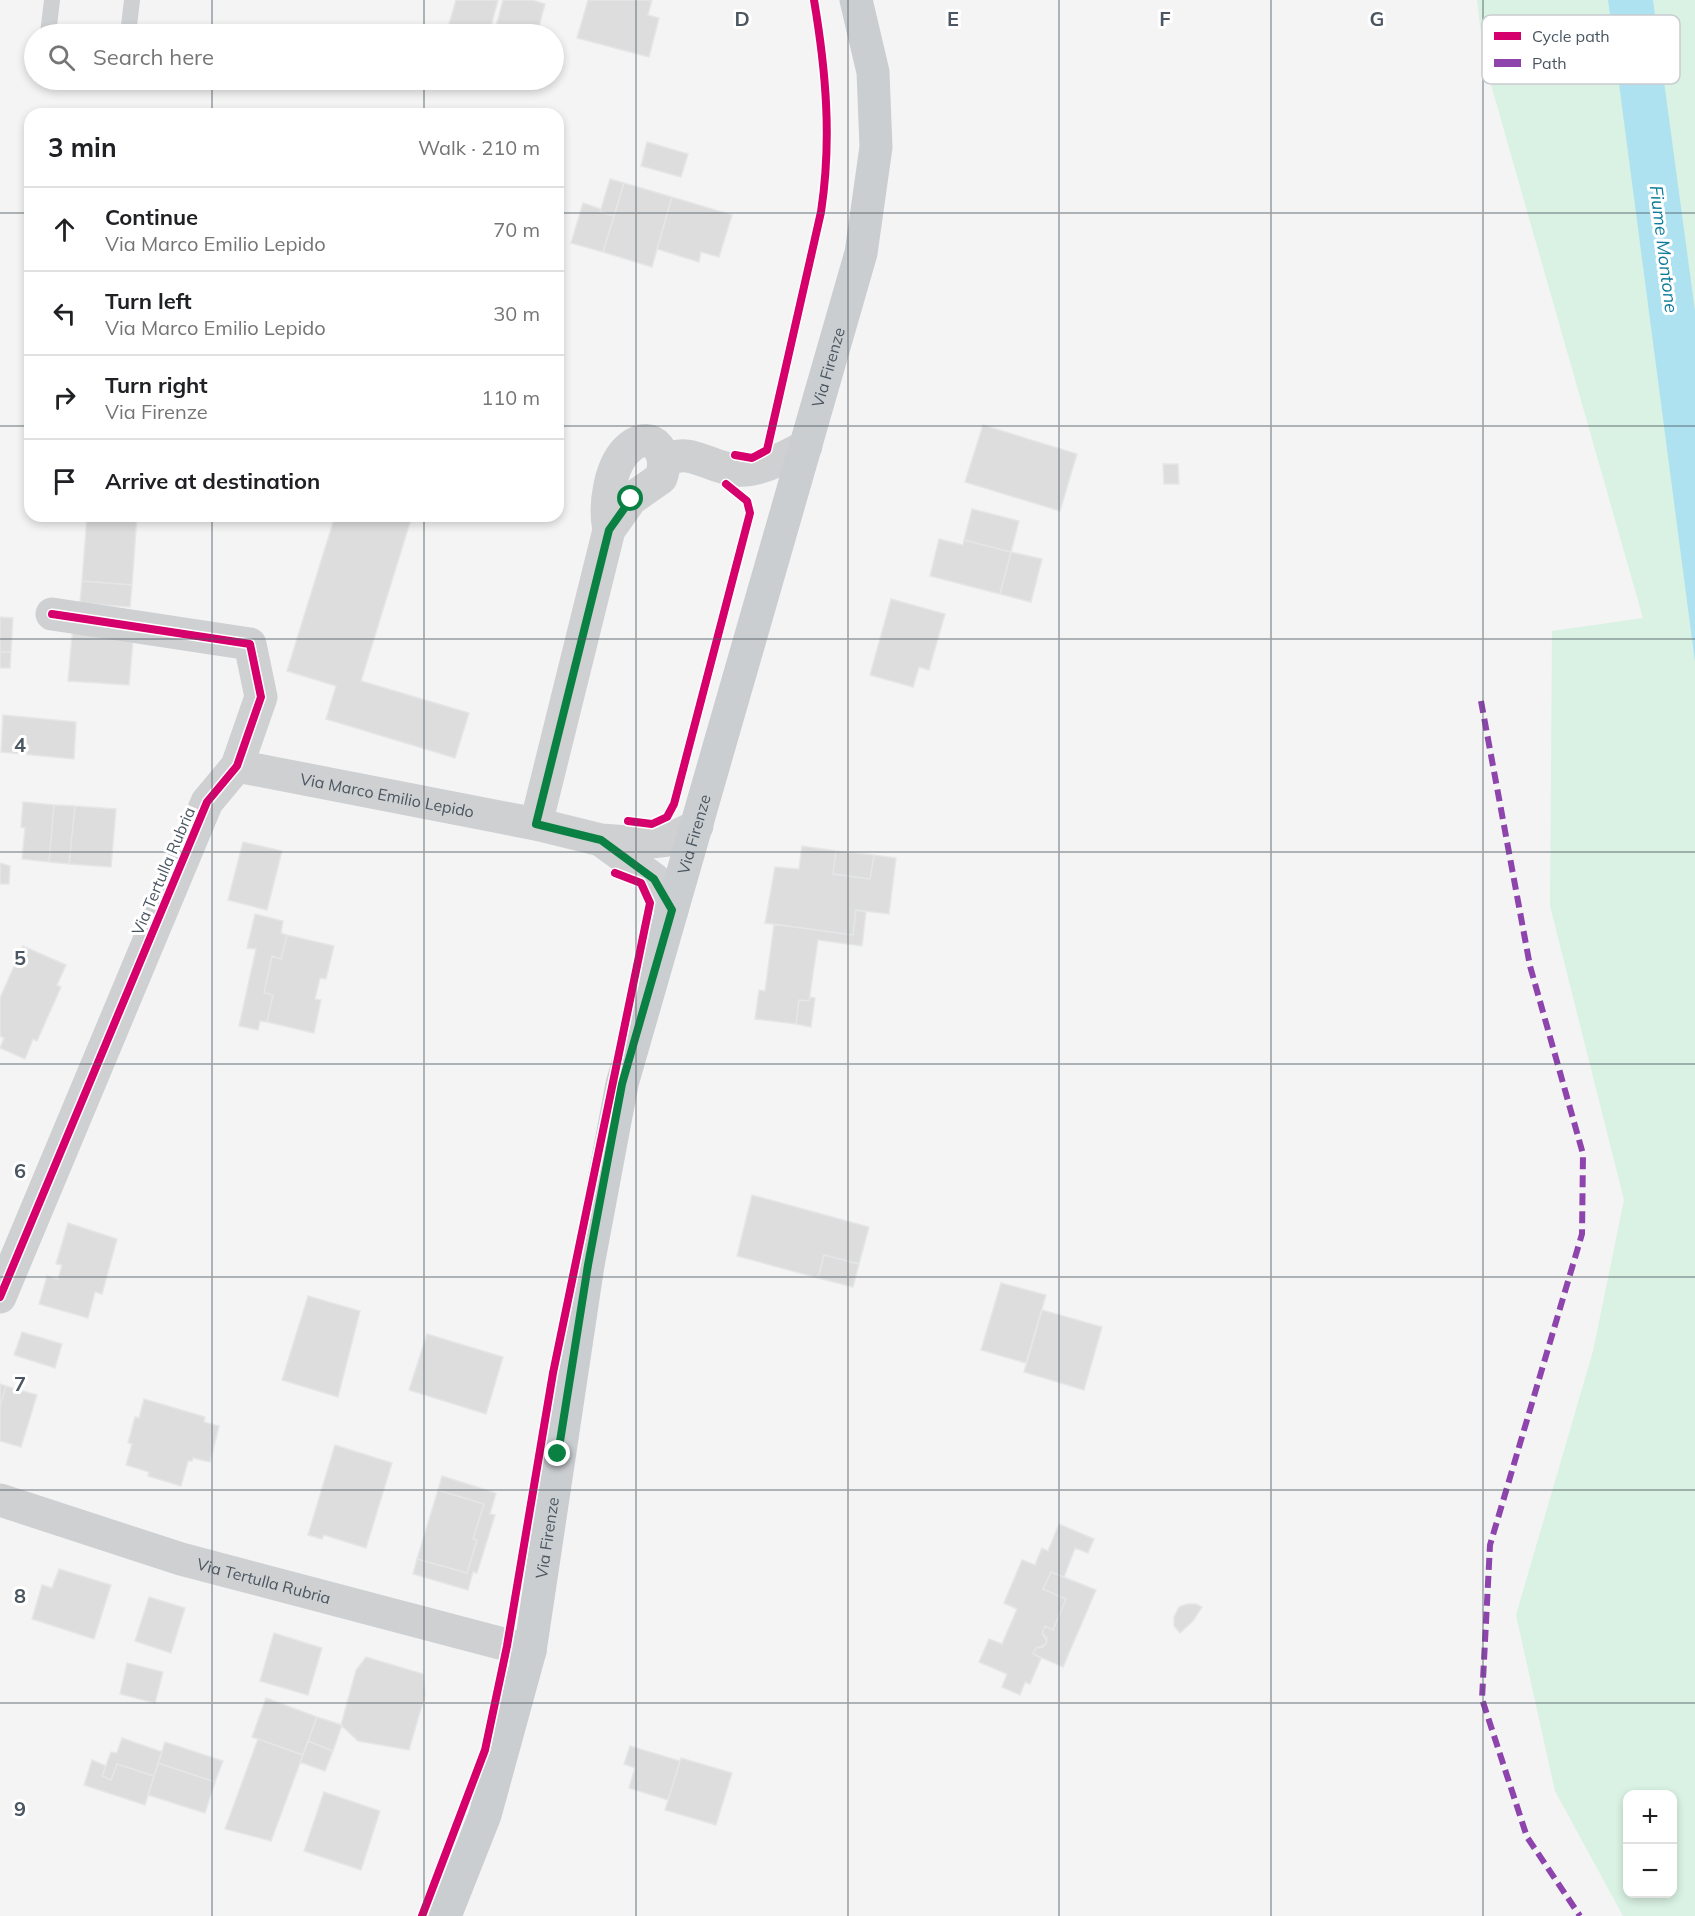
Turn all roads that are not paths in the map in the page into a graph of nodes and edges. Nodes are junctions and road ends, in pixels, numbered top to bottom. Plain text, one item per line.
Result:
1 (52, 0) edge
2 (132, 0) edge
3 (856, 0) edge
4 (49, 24) edge
5 (129, 24) edge
6 (806, 446) junction
7 (52, 614) dead end
8 (237, 766) junction
9 (536, 824) junction
10 (697, 826) junction
11 (601, 840) junction
12 (672, 910) junction
13 (0, 1297) edge
14 (0, 1500) edge
15 (530, 1651) junction
16 (445, 1916) edge

1 - 4 lane
2 - 5 lane
3 - 6 main road, Via Firenze
6 - 9 street
6 - 10 main road, Via Firenze
7 - 8 street, Via Tertulla Rubria
8 - 9 street, Via Marco Emilio Lepido
8 - 13 street, Via Tertulla Rubria
9 - 11 street, Via Marco Emilio Lepido
10 - 11 street, Via Marco Emilio Lepido
10 - 12 main road, Via Firenze
11 - 12 street, Via Marco Emilio Lepido
12 - 15 main road, Via Firenze
14 - 15 street, Via Tertulla Rubria
15 - 16 main road, Via Firenze

